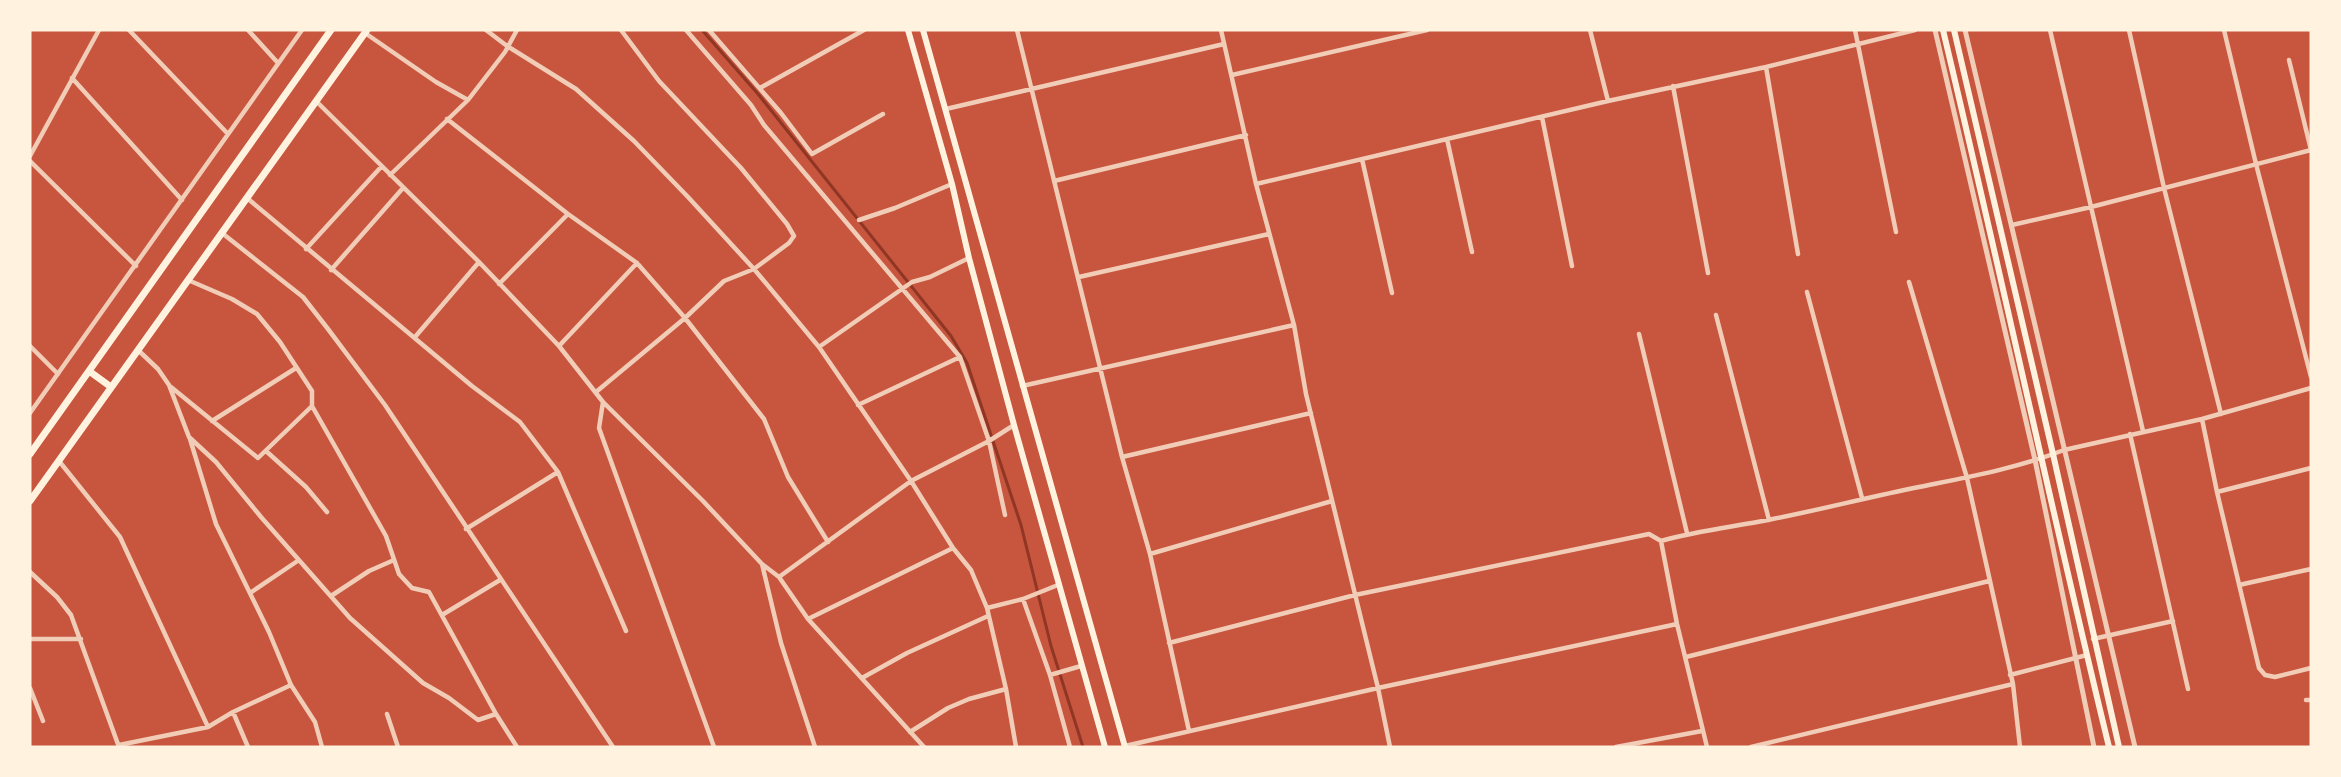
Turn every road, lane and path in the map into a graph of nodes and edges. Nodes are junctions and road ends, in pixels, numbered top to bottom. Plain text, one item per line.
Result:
1 (99, 30) edge
2 (129, 30) edge
3 (248, 30) edge
4 (302, 30) edge
5 (331, 30) edge
6 (486, 30) edge
7 (517, 30) edge
8 (621, 30) edge
9 (686, 30) edge
10 (709, 30) edge
11 (864, 30) edge
12 (908, 30) edge
13 (923, 30) edge
14 (1017, 30) edge
15 (1221, 30) edge
16 (1427, 30) edge
17 (1590, 30) edge
18 (1855, 30) edge
19 (1915, 30) edge
20 (1935, 30) edge
21 (1943, 30) edge
22 (1954, 30) edge
23 (1965, 30) edge
24 (2050, 30) edge
25 (2129, 30) edge
26 (2224, 30) edge
27 (366, 32) edge
28 (1224, 44) junction
29 (1858, 45) junction
30 (507, 46) junction
31 (2289, 60) dead end
32 (278, 63) junction
33 (1766, 67) junction
34 (1232, 75) junction
35 (72, 78) junction
36 (1673, 86) junction
37 (760, 88) junction
38 (1031, 90) junction
39 (468, 100) junction
40 (316, 101) junction
41 (1608, 101) junction
42 (946, 109) junction
43 (883, 114) dead end
44 (1542, 117) junction
45 (447, 119) junction
46 (228, 134) junction
47 (1246, 135) junction
48 (1447, 139) junction
49 (2311, 150) edge
50 (30, 156) edge
51 (1362, 159) junction
52 (30, 161) edge
53 (2256, 164) junction
54 (381, 167) junction
55 (390, 175) junction
56 (1054, 181) junction
57 (952, 184) junction
58 (1256, 184) junction
59 (403, 188) junction
60 (2164, 188) junction
61 (247, 198) junction
62 (182, 200) junction
63 (2091, 207) junction
64 (568, 214) junction
65 (859, 220) dead end
66 (2012, 225) junction
67 (1896, 232) dead end
68 (222, 233) junction
69 (1269, 234) junction
70 (306, 249) junction
71 (1472, 252) dead end
72 (1798, 254) dead end
73 (969, 258) junction
74 (479, 262) junction
75 (637, 263) junction
76 (136, 266) junction
77 (1572, 266) dead end
78 (754, 269) junction
79 (332, 270) junction
80 (1708, 273) dead end
81 (1079, 277) junction
82 (188, 280) junction
83 (1908, 282) dead end
84 (499, 284) junction
85 (903, 290) junction
86 (1807, 292) dead end
87 (1392, 293) dead end
88 (1716, 315) dead end
89 (685, 318) junction
90 (1294, 325) junction
91 (1639, 334) dead end
92 (415, 337) junction
93 (30, 346) edge
94 (559, 346) junction
95 (819, 347) junction
96 (138, 350) junction
97 (960, 357) junction
98 (1101, 367) junction
99 (296, 368) junction
100 (89, 371) junction
101 (58, 374) junction
102 (2311, 377) edge
103 (169, 385) junction
104 (1022, 386) junction
105 (111, 387) junction
106 (2311, 388) edge
107 (596, 392) junction
108 (603, 402) junction
109 (858, 405) junction
110 (312, 406) junction
111 (30, 413) edge
112 (1311, 413) junction
113 (2221, 414) junction
114 (2202, 419) junction
115 (212, 421) junction
116 (1014, 425) junction
117 (2143, 431) junction
118 (2130, 434) junction
119 (189, 437) junction
120 (989, 441) junction
121 (2064, 450) junction
122 (266, 451) junction
123 (30, 454) edge
124 (2054, 454) junction
125 (1122, 457) junction
126 (2038, 459) junction
127 (59, 461) junction
128 (2311, 468) edge
129 (558, 472) junction
130 (1967, 477) junction
131 (911, 481) junction
132 (2217, 492) junction
133 (1862, 498) junction
134 (30, 501) edge
135 (1332, 501) junction
136 (327, 513) dead end
137 (1005, 515) dead end
138 (1769, 520) junction
139 (466, 529) junction
140 (1687, 533) junction
141 (1661, 540) junction
142 (828, 542) junction
143 (953, 548) junction
144 (1150, 554) junction
145 (299, 560) junction
146 (394, 560) junction
147 (762, 564) junction
148 (2311, 569) edge
149 (30, 572) edge
150 (779, 577) junction
151 (500, 580) junction
152 (1989, 581) junction
153 (1059, 585) junction
154 (2239, 585) junction
155 (250, 593) junction
156 (1355, 595) junction
157 (331, 596) junction
158 (1023, 599) junction
159 (987, 608) junction
160 (442, 615) junction
161 (988, 616) junction
162 (808, 619) junction
163 (2173, 621) junction
164 (1677, 624) junction
165 (626, 631) dead end
166 (2108, 635) junction
167 (30, 639) edge
168 (81, 639) junction
169 (2093, 639) junction
170 (1169, 643) junction
171 (2087, 655) junction
172 (1686, 657) junction
173 (2075, 658) junction
174 (1082, 666) junction
175 (2311, 668) edge
176 (1050, 675) junction
177 (2010, 675) junction
178 (862, 678) junction
179 (2013, 684) junction
180 (291, 685) junction
181 (30, 688) edge
182 (1378, 688) junction
183 (1006, 689) junction
184 (2188, 689) dead end
185 (233, 712) junction
186 (387, 714) dead end
187 (496, 714) junction
188 (43, 721) dead end
189 (208, 727) junction
190 (1189, 731) junction
191 (1702, 731) junction
192 (910, 732) junction
193 (119, 746) edge
194 (1125, 746) edge
195 (248, 747) edge
196 (322, 747) edge
197 (398, 747) edge
198 (517, 747) edge
199 (613, 747) edge
200 (714, 747) edge
201 (815, 747) edge
202 (924, 747) edge
203 (1016, 747) edge
204 (1070, 747) edge
205 (1105, 747) edge
206 (1390, 747) edge
207 (1616, 747) edge
208 (1707, 747) edge
209 (1752, 747) edge
210 (2020, 747) edge
211 (2094, 747) edge
212 (2109, 747) edge
213 (2119, 747) edge
214 (2135, 747) edge

1 - 35 street
2 - 46 street
3 - 32 street
4 - 32 street
5 - 100 main road
6 - 30 street
7 - 30 street
8 - 78 street
9 - 85 street
10 - 37 street
11 - 37 street
12 - 57 main road
13 - 42 main road
14 - 38 street
15 - 28 street
16 - 34 street
17 - 41 street
18 - 29 street
19 - 29 street
20 - 126 street
21 - 126 main road
22 - 124 main road
23 - 66 street
24 - 63 street
25 - 60 street
26 - 53 street
27 - 39 street
27 - 40 main road
28 - 34 street
28 - 38 street
29 - 33 street
29 - 67 street
30 - 39 street
30 - 78 street
31 - 49 street
32 - 46 street
33 - 36 street
33 - 72 street
34 - 47 street
35 - 50 street
35 - 62 street
36 - 41 street
36 - 80 street
37 - 43 street
38 - 42 street
38 - 56 street
39 - 45 street
40 - 54 street
40 - 61 main road
41 - 44 street
42 - 104 main road
44 - 48 street
44 - 77 street
45 - 55 street
45 - 64 street
46 - 62 street
47 - 56 street
47 - 58 street
48 - 51 street
48 - 71 street
49 - 53 street
51 - 58 street
51 - 87 street
52 - 76 street
53 - 60 street
53 - 102 street
54 - 55 street
54 - 70 street
55 - 59 street
56 - 81 street
57 - 65 street
57 - 73 main road
58 - 69 street
59 - 74 street
59 - 79 street
60 - 63 street
60 - 113 street
61 - 68 main road
61 - 70 street
62 - 76 street
63 - 66 street
63 - 117 street
64 - 75 street
64 - 84 street
66 - 121 street
68 - 82 main road
68 - 139 street
69 - 81 street
69 - 90 street
70 - 79 street
73 - 85 street
73 - 116 main road
74 - 84 street
74 - 92 street
75 - 89 street
75 - 94 street
76 - 101 street
78 - 89 street
78 - 95 street
79 - 92 street
81 - 98 street
82 - 96 main road
82 - 99 street
83 - 130 street
84 - 94 street
85 - 95 street
85 - 97 street
86 - 133 street
88 - 138 street
89 - 107 street
89 - 142 street
90 - 98 street
90 - 112 street
91 - 140 street
92 - 129 street
93 - 101 street
94 - 107 street
95 - 109 street
96 - 103 street
96 - 105 main road
97 - 109 street
97 - 120 street
98 - 104 street
98 - 125 street
99 - 110 street
99 - 115 street
100 - 105 main road
100 - 123 main road
101 - 111 street
103 - 115 street
103 - 119 street
104 - 194 main road
105 - 127 main road
106 - 113 street
107 - 108 street
108 - 147 street
108 - 200 street
109 - 131 street
110 - 122 street
110 - 146 street
112 - 125 street
112 - 135 street
113 - 114 street
114 - 117 street
114 - 132 street
115 - 122 street
116 - 120 street
116 - 153 main road
117 - 118 street
118 - 121 street
118 - 163 street
119 - 145 street
119 - 155 street
120 - 131 street
120 - 137 street
121 - 124 street
121 - 166 street
122 - 136 street
124 - 126 street
124 - 169 main road
125 - 144 street
126 - 130 street
126 - 171 main road
126 - 173 street
127 - 134 main road
127 - 189 street
128 - 132 street
129 - 139 street
129 - 165 street
130 - 133 street
130 - 152 street
131 - 142 street
131 - 143 street
132 - 154 street
133 - 138 street
135 - 144 street
135 - 156 street
138 - 140 street
139 - 151 street
140 - 141 street
141 - 156 street
141 - 164 street
142 - 150 street
143 - 159 street
143 - 162 street
144 - 170 street
145 - 155 street
145 - 157 street
146 - 157 street
146 - 160 street
147 - 150 street
147 - 201 street
148 - 154 street
149 - 168 street
150 - 162 street
151 - 160 street
151 - 199 street
152 - 172 street
152 - 177 street
153 - 158 street
153 - 174 main road
154 - 175 street
155 - 180 street
156 - 170 street
156 - 182 street
157 - 187 street
158 - 159 street
158 - 176 street
159 - 161 street
160 - 187 street
161 - 178 street
161 - 183 street
162 - 178 street
163 - 166 street
163 - 184 street
164 - 172 street
164 - 182 street
166 - 169 street
166 - 214 street
167 - 168 street
168 - 193 street
169 - 213 main road
170 - 190 street
171 - 173 street
171 - 212 main road
172 - 191 street
173 - 177 street
173 - 211 street
174 - 176 street
174 - 205 main road
176 - 204 street
177 - 179 street
178 - 192 street
179 - 209 street
179 - 210 street
180 - 185 street
180 - 196 street
181 - 188 street
182 - 190 street
182 - 206 street
183 - 192 street
183 - 203 street
185 - 189 street
185 - 195 street
186 - 197 street
187 - 198 street
189 - 193 street
190 - 194 street
191 - 207 street
191 - 208 street
192 - 202 street

